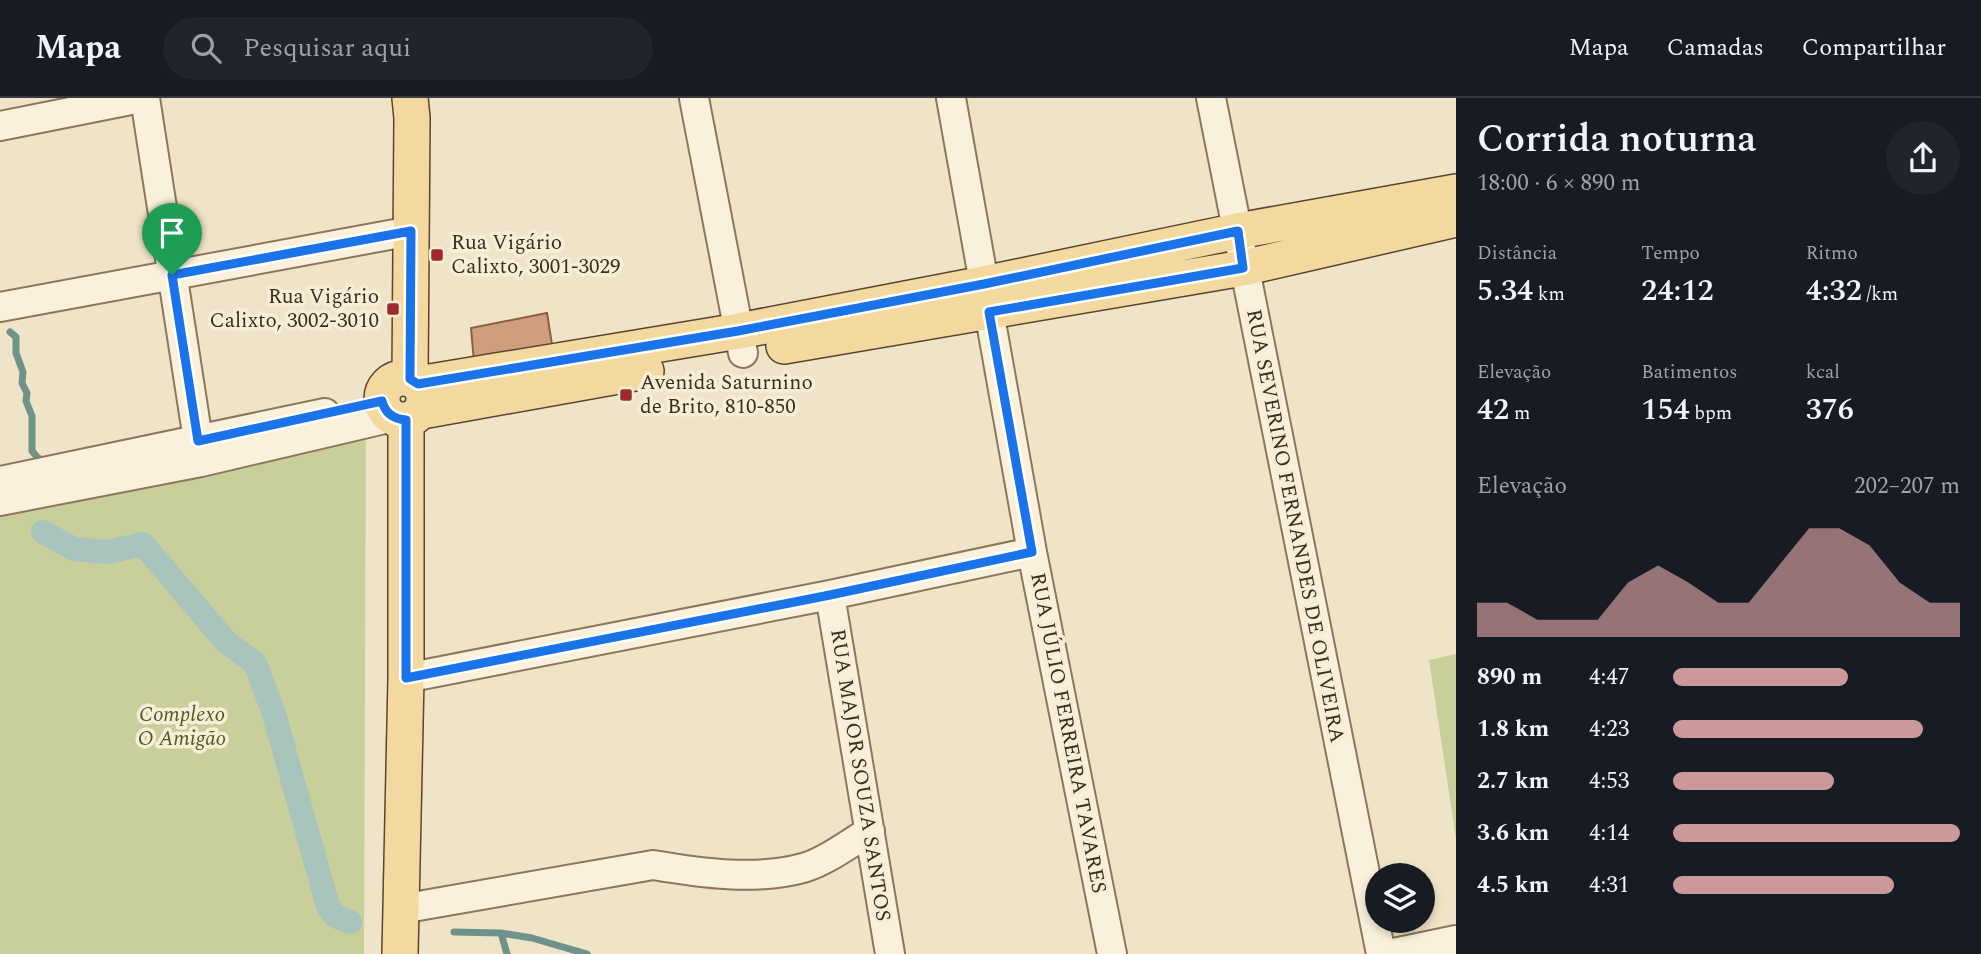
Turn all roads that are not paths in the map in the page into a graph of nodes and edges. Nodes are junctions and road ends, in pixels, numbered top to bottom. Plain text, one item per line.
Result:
1 (143, 98) edge
2 (410, 98) edge
3 (694, 98) edge
4 (951, 98) edge
5 (1211, 98) edge
6 (0, 126) edge
7 (1456, 192) edge
8 (1456, 219) edge
9 (411, 231) junction
10 (1238, 231) junction
11 (1243, 268) junction
12 (172, 275) junction
13 (987, 298) junction
14 (0, 307) edge
15 (741, 342) junction
16 (405, 402) junction
17 (200, 452) junction
18 (0, 481) edge
19 (0, 501) edge
20 (1032, 552) junction
21 (830, 595) junction
22 (406, 678) junction
23 (870, 831) junction
24 (401, 909) junction
25 (1456, 940) edge
26 (400, 954) edge
27 (890, 954) edge
28 (1112, 954) edge
29 (1381, 954) edge
30 (1389, 954) edge

1 - 6 street
1 - 12 street
2 - 9 main road
3 - 15 street
4 - 13 street, RUA JÚLIO FERREIRA TAVARES
5 - 10 street, RUA SEVERINO FERNANDES DE OLIVEIRA
7 - 10 main road
8 - 11 main road
9 - 12 street
9 - 16 main road
10 - 11 street, RUA SEVERINO FERNANDES DE OLIVEIRA
10 - 13 main road
11 - 13 main road
11 - 29 street, RUA SEVERINO FERNANDES DE OLIVEIRA
12 - 14 street
12 - 17 street
13 - 15 main road
13 - 20 street, RUA JÚLIO FERREIRA TAVARES
15 - 16 main road
16 - 17 street
16 - 22 main road
17 - 18 street
17 - 19 street
20 - 21 street
20 - 28 street, RUA JÚLIO FERREIRA TAVARES
21 - 22 street
21 - 23 street, RUA MAJOR SOUZA SANTOS
22 - 24 main road
23 - 24 street
23 - 27 street, RUA MAJOR SOUZA SANTOS
24 - 26 main road
25 - 30 street

